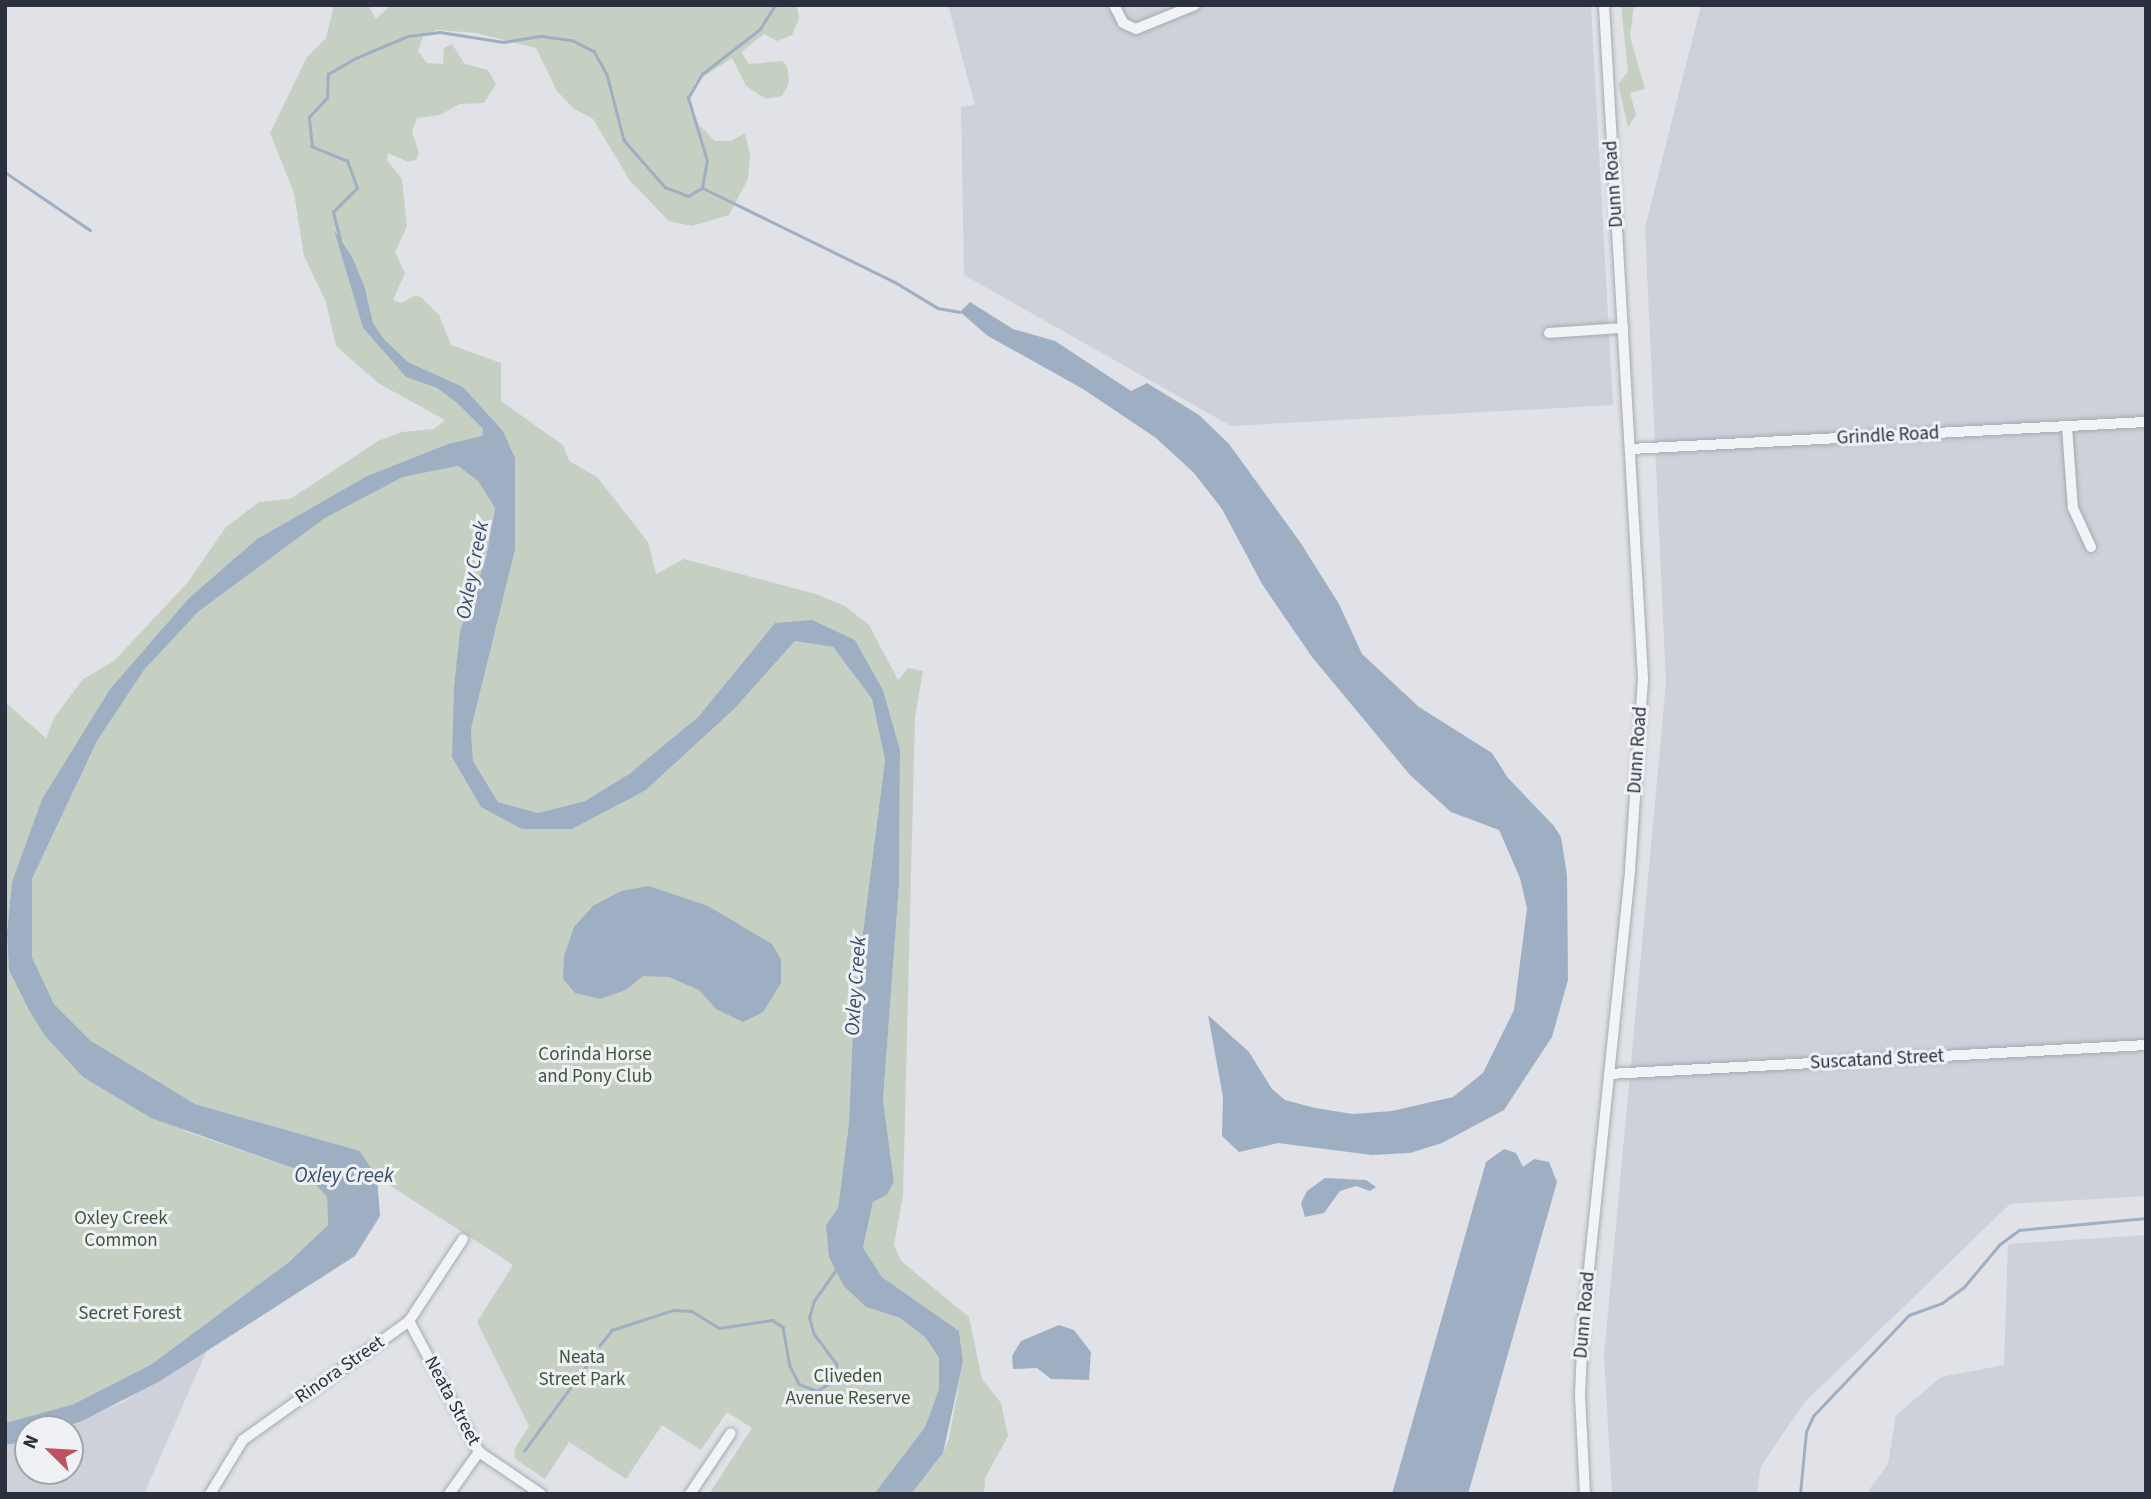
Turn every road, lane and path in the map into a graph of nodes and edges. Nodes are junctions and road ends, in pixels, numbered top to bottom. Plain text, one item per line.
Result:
1 (1114, 5) edge
2 (1195, 5) edge
3 (1604, 5) edge
4 (1623, 328) junction
5 (1549, 333) dead end
6 (2146, 422) edge
7 (2067, 427) junction
8 (1630, 449) junction
9 (2091, 547) dead end
10 (2146, 1045) edge
11 (1609, 1074) junction
12 (463, 1239) dead end
13 (409, 1321) junction
14 (731, 1433) dead end
15 (479, 1452) junction
16 (210, 1494) edge
17 (449, 1494) edge
18 (541, 1494) edge
19 (690, 1494) edge
20 (1585, 1494) edge

1 - 2 street
3 - 4 street, Dunn Road
4 - 5 street
4 - 8 street, Dunn Road
6 - 7 street, Grindle Road
7 - 8 street, Grindle Road
7 - 9 street
8 - 11 street, Dunn Road
10 - 11 street, Suscatand Street
11 - 20 street, Dunn Road
12 - 13 street, Rinora Street
13 - 15 street, Neata Street
13 - 16 street, Rinora Street
14 - 19 street
15 - 17 street
15 - 18 street, Neata Street

